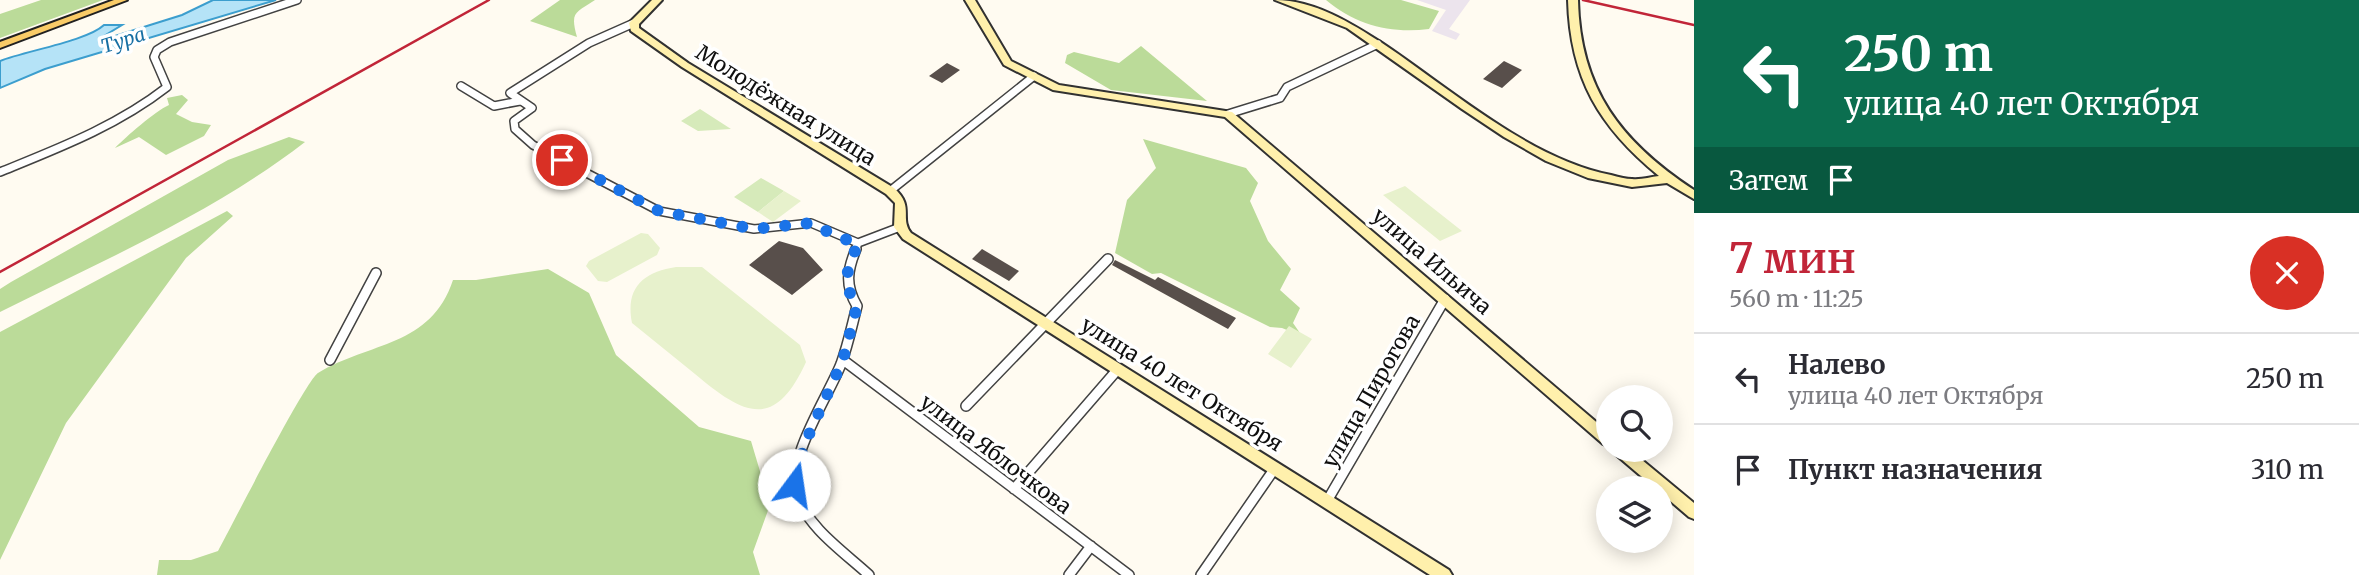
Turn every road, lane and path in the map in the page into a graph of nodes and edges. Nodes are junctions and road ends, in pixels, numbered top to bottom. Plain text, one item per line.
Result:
1 (122, 0) edge
2 (297, 0) edge
3 (657, 0) edge
4 (970, 0) edge
5 (1280, 0) edge
6 (1573, 0) edge
7 (634, 23) junction
8 (1378, 44) junction
9 (0, 45) edge
10 (1034, 76) junction
11 (461, 86) dead end
12 (520, 101) junction
13 (1228, 114) junction
14 (0, 172) edge
15 (1669, 179) junction
16 (890, 191) junction
17 (1694, 195) edge
18 (900, 227) junction
19 (858, 243) junction
20 (1108, 259) dead end
21 (376, 273) dead end
22 (1445, 299) junction
23 (1045, 323) junction
24 (330, 360) dead end
25 (843, 360) junction
26 (1118, 369) junction
27 (966, 406) dead end
28 (1596, 430) edge
29 (1634, 462) edge
30 (1275, 468) junction
31 (1014, 489) junction
32 (1327, 501) junction
33 (1694, 512) edge
34 (1091, 546) junction
35 (869, 575) edge
36 (1069, 575) edge
37 (1129, 575) edge
38 (1201, 575) edge
39 (1444, 575) edge

1 - 9 main road
2 - 14 street
3 - 7 street
4 - 10 street
5 - 8 street
6 - 15 street
7 - 12 street
7 - 16 street, Молодёжная улица
8 - 13 street
8 - 15 street
10 - 13 street
10 - 16 street
11 - 12 street
12 - 19 street
13 - 22 street, улица Ильича
15 - 17 street
16 - 18 street, Молодёжная улица
18 - 19 street
18 - 23 street, улица 40 лет Октября
19 - 25 street
20 - 23 street
21 - 24 street
22 - 28 street, улица Ильича
22 - 32 street, улица Пирогова
23 - 26 street, улица 40 лет Октября
23 - 27 street
25 - 31 street, улица Яблочкова
25 - 35 street
26 - 30 street, улица 40 лет Октября
26 - 31 street
29 - 33 street
30 - 32 street, улица 40 лет Октября
30 - 38 street
31 - 34 street, улица Яблочкова
32 - 39 street, улица 40 лет Октября
34 - 36 street
34 - 37 street, улица Яблочкова

